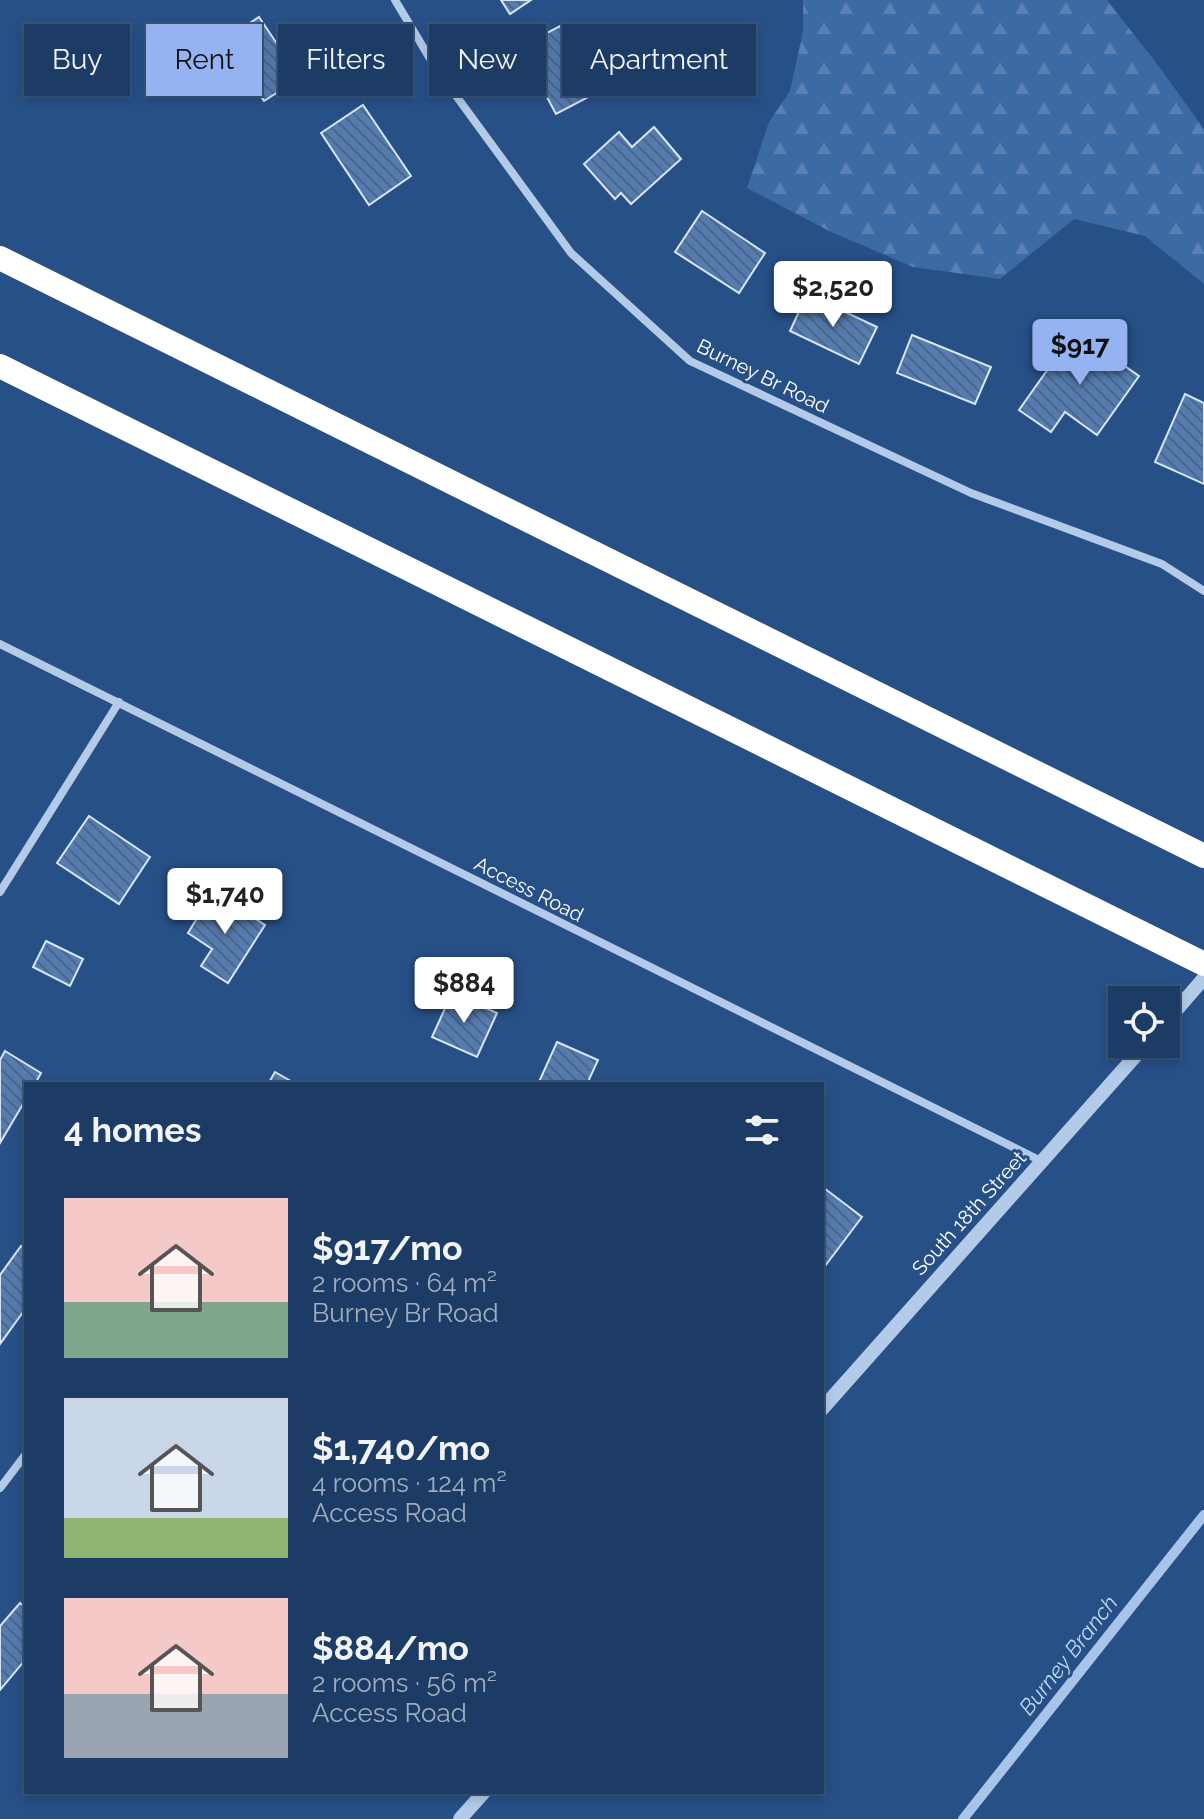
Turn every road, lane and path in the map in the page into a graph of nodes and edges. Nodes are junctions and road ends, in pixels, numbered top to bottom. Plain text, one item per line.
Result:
1 (395, 0) edge
2 (0, 258) edge
3 (0, 366) edge
4 (1204, 591) edge
5 (0, 644) edge
6 (119, 702) junction
7 (1204, 856) edge
8 (0, 892) edge
9 (1204, 964) edge
10 (1204, 978) edge
11 (1180, 1006) edge
12 (1134, 1058) edge
13 (1043, 1162) junction
14 (824, 1407) edge
15 (24, 1457) edge
16 (0, 1488) edge
17 (482, 1794) edge
18 (460, 1819) edge

1 - 4 street, Burney Br Road
2 - 7 highway
3 - 9 highway
5 - 6 street, Access Road
6 - 8 street
6 - 13 street, Access Road
10 - 11 street
12 - 13 street, South 18th Street
13 - 14 street, South 18th Street
15 - 16 street
17 - 18 street

